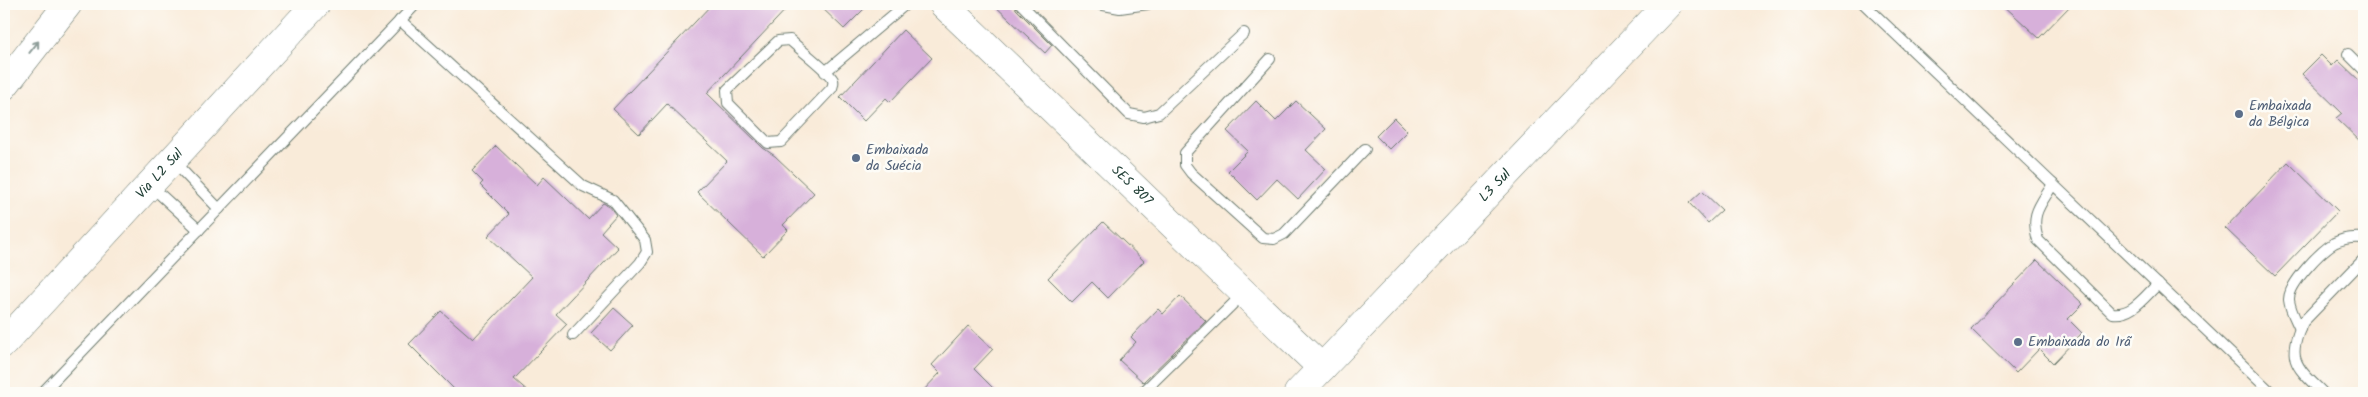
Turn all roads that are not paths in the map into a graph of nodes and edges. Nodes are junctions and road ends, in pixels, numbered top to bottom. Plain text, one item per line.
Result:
1 (68, 4) edge
2 (316, 4) edge
3 (416, 4) edge
4 (906, 4) edge
5 (943, 4) edge
6 (1021, 4) edge
7 (1098, 4) edge
8 (1148, 4) edge
9 (1668, 4) edge
10 (1864, 4) edge
11 (400, 20) junction
12 (1244, 33) dead end
13 (2348, 54) dead end
14 (1270, 59) dead end
15 (2364, 70) edge
16 (825, 72) junction
17 (4, 86) edge
18 (1365, 149) dead end
19 (172, 160) junction
20 (2053, 184) junction
21 (150, 185) junction
22 (219, 209) junction
23 (199, 230) junction
24 (2364, 238) edge
25 (2364, 259) edge
26 (2158, 284) junction
27 (1244, 293) junction
28 (2300, 329) junction
29 (573, 335) dead end
30 (4, 343) edge
31 (1322, 368) junction
32 (42, 393) edge
33 (1142, 393) edge
34 (1298, 393) edge
35 (2272, 393) edge
36 (2323, 393) edge

17 -> 1 main road
2 - 19 main road, Via L2 Sul
3 - 11 lane
4 - 16 lane
5 - 27 main road, SES 807
6 - 12 lane
7 - 8 lane
9 - 31 main road, L3 Sul
10 - 20 lane
11 - 22 lane
11 - 29 lane
13 - 15 lane
14 - 18 lane
16 - 16 lane
19 - 21 main road, Via L2 Sul
19 - 22 lane
20 - 26 lane
20 - 26 lane
21 - 23 lane
21 - 30 main road, Via L2 Sul
22 - 23 lane
23 - 32 lane
24 - 28 lane
25 - 28 lane
26 - 35 lane
27 - 31 main road, SES 807
27 - 33 lane
28 - 36 lane
31 - 34 main road, L3 Sul

